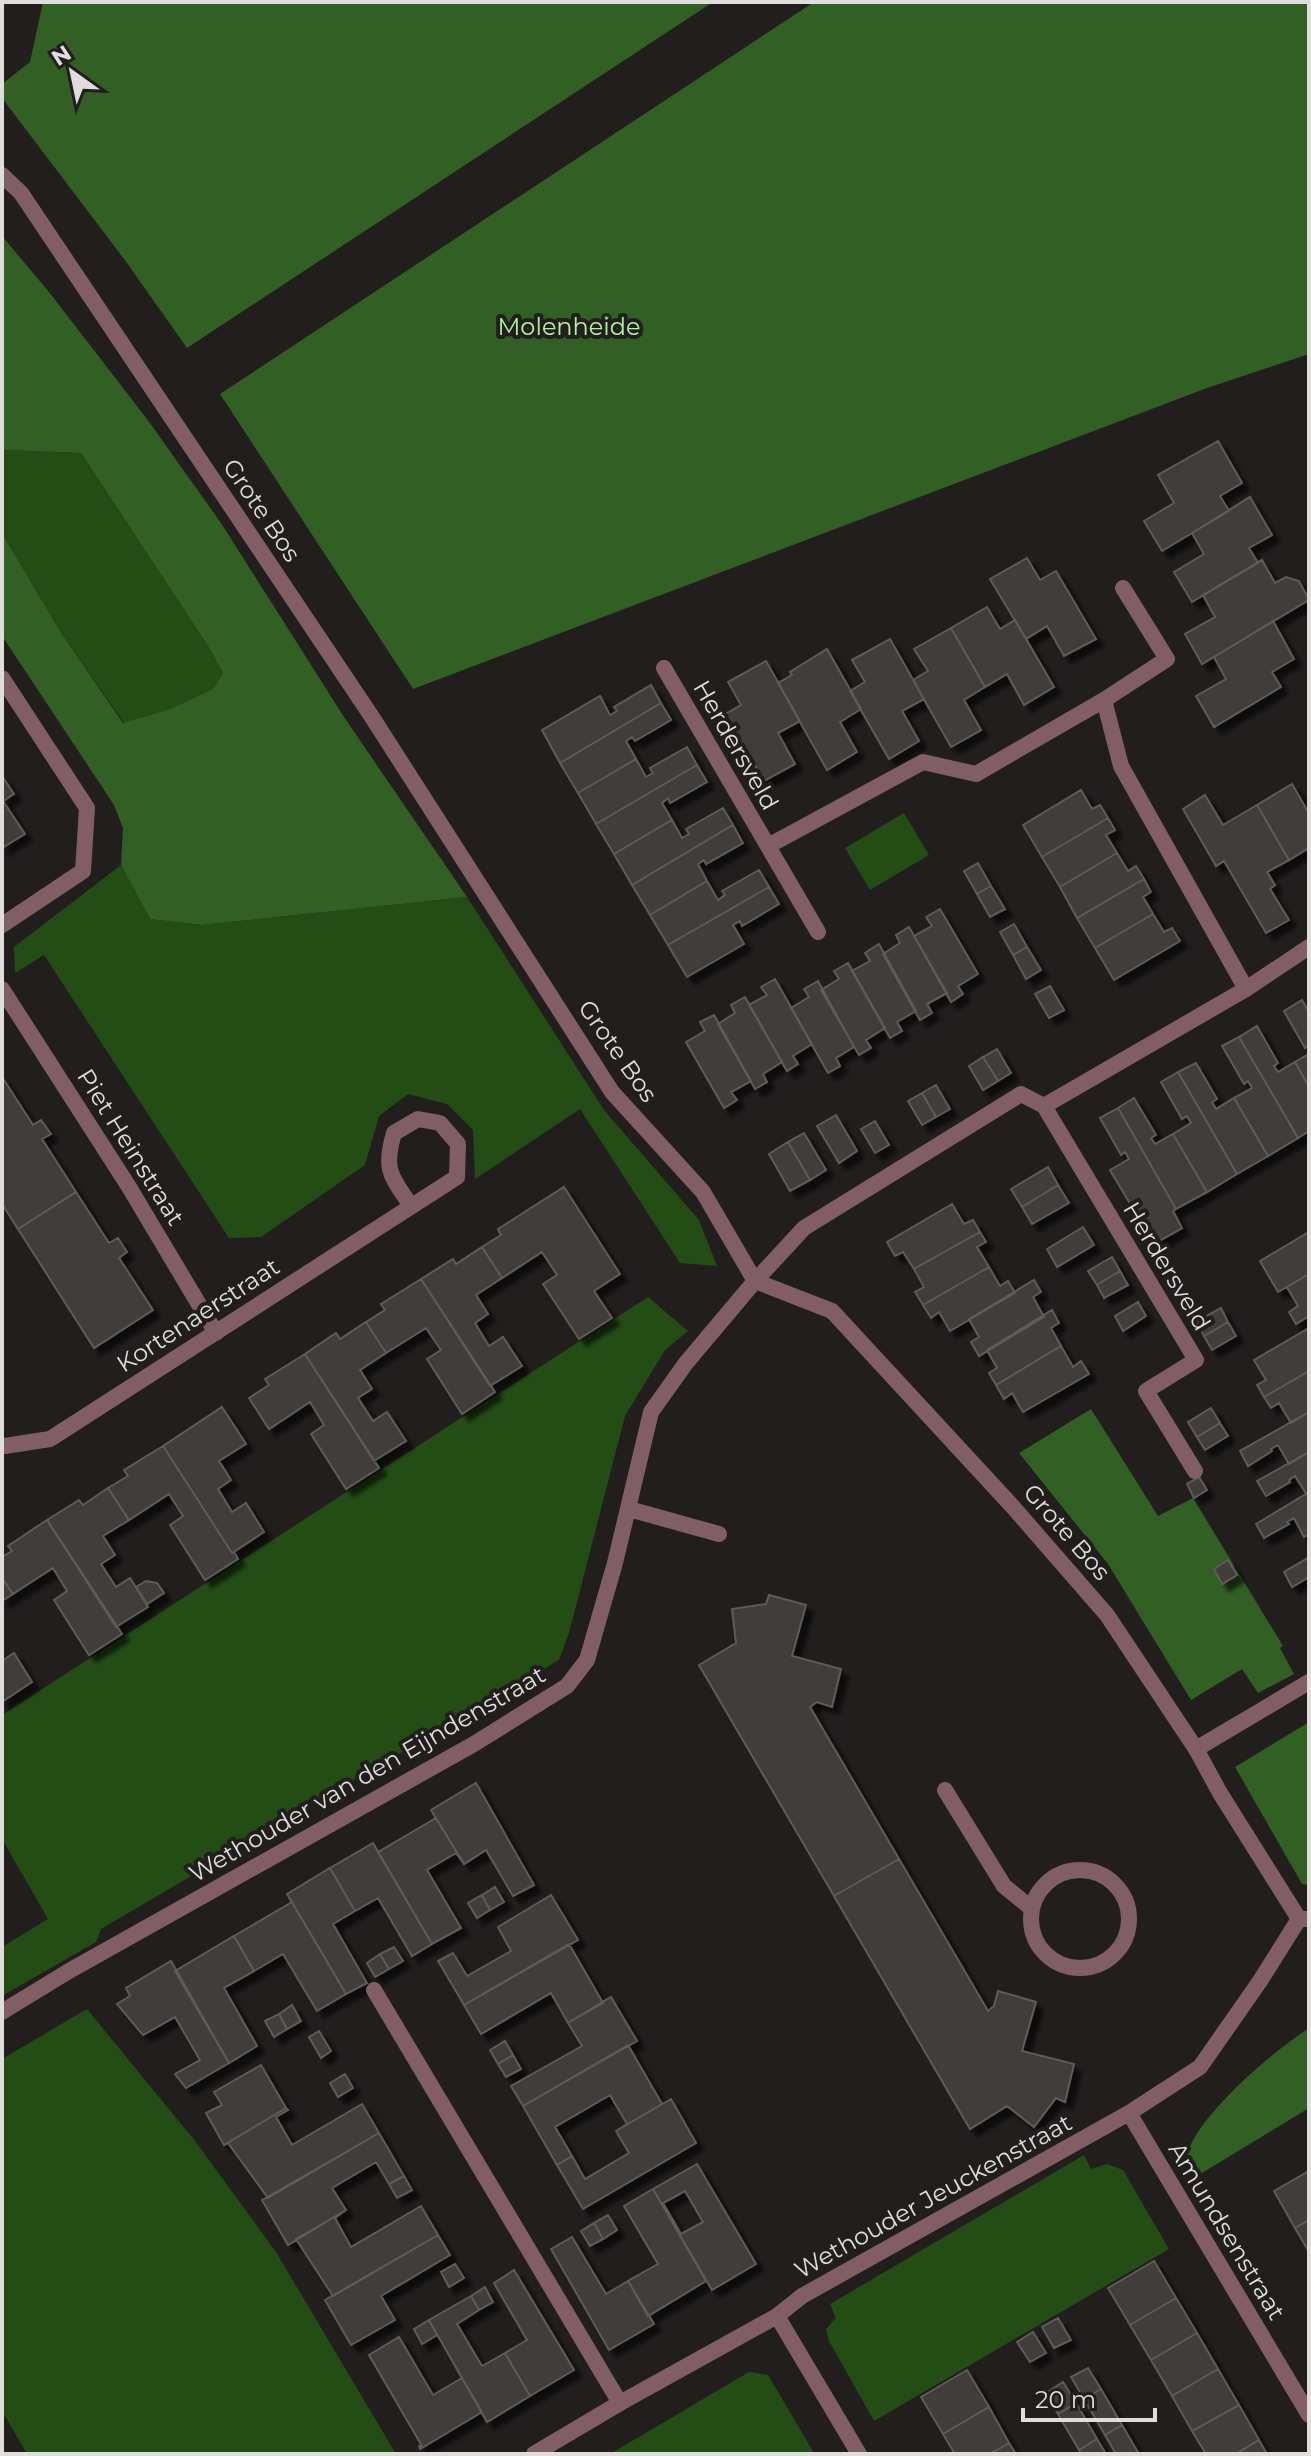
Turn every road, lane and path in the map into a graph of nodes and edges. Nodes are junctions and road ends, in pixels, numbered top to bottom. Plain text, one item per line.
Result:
1 (2, 175) edge
2 (1123, 588) dead end
3 (664, 668) dead end
4 (2, 678) edge
5 (1104, 700) junction
6 (768, 846) junction
7 (2, 925) edge
8 (818, 932) dead end
9 (1309, 947) edge
10 (2, 989) edge
11 (1246, 989) junction
12 (1044, 1106) junction
13 (411, 1206) junction
14 (755, 1281) junction
15 (216, 1333) junction
16 (3, 1445) edge
17 (1195, 1471) dead end
18 (629, 1509) junction
19 (719, 1534) dead end
20 (1309, 1682) edge
21 (1196, 1749) junction
22 (945, 1790) dead end
23 (1031, 1908) junction
24 (1304, 1919) edge
25 (374, 1990) dead end
26 (2, 2012) edge
27 (1129, 2113) junction
28 (777, 2316) junction
29 (620, 2403) junction
30 (1309, 2415) edge
31 (534, 2454) edge
32 (859, 2454) edge

1 - 14 street, Grote Bos
2 - 5 street, Herdersveld
3 - 6 street, Herdersveld
4 - 7 street
5 - 6 street, Herdersveld
5 - 11 street
6 - 8 street, Herdersveld
9 - 11 street
10 - 15 street, Piet Heinstraat
11 - 12 street
12 - 14 street
12 - 17 street, Herdersveld
13 - 13 street, Kortenaerstraat
13 - 15 street, Kortenaerstraat
14 - 18 street, Wethouder van den Eijndenstraat
14 - 21 street, Grote Bos
15 - 16 street, Kortenaerstraat
18 - 19 street
18 - 26 street, Wethouder van den Eijndenstraat
20 - 21 street
21 - 24 street, Grote Bos
22 - 23 street
23 - 23 street
24 - 27 street, Wethouder Jeuckenstraat
25 - 29 street
27 - 28 street, Wethouder Jeuckenstraat
27 - 30 street, Amundsenstraat
28 - 29 street, Wethouder Jeuckenstraat
28 - 32 street
29 - 31 street, Wethouder Jeuckenstraat

